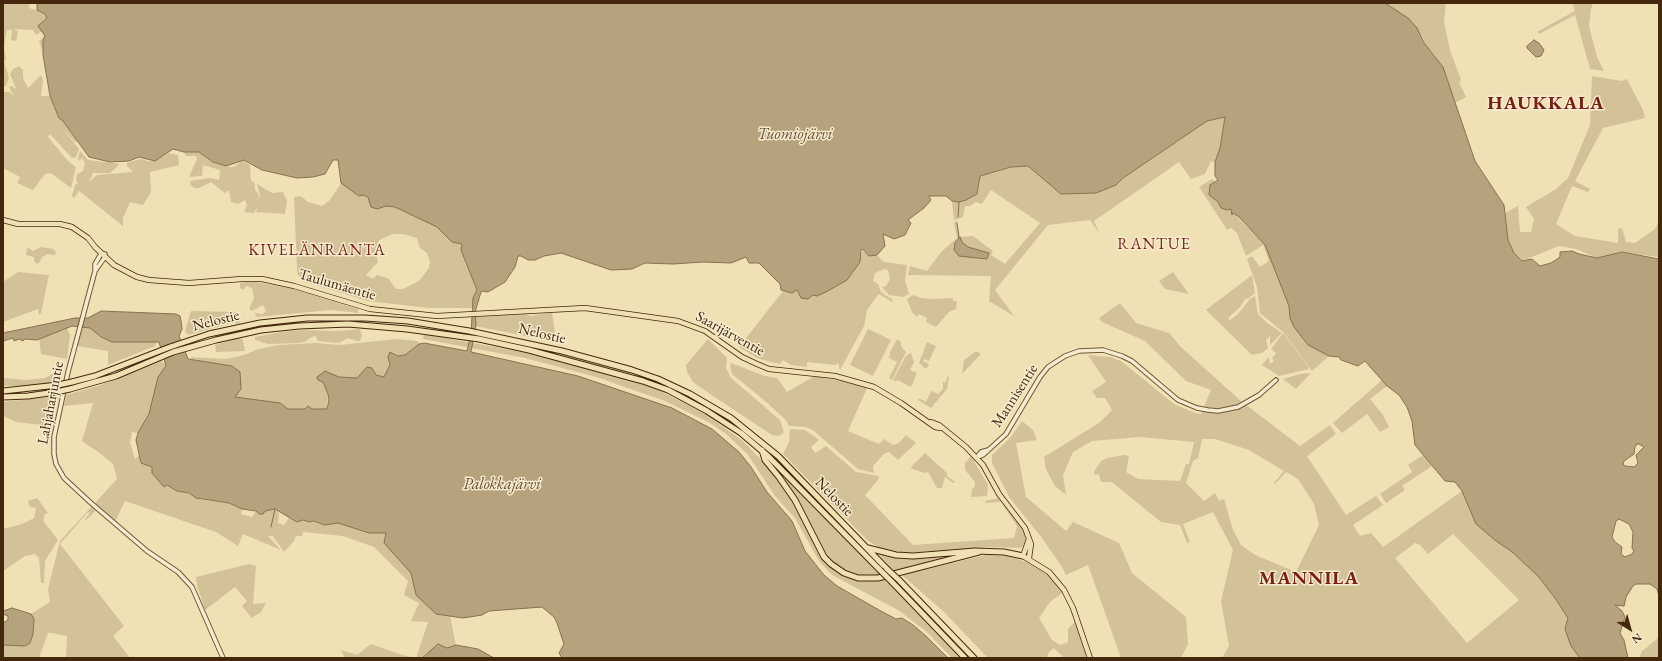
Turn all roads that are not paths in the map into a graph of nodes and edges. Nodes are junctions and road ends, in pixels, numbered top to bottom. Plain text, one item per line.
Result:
1 (3, 220) edge
2 (104, 255) junction
3 (481, 314) joint
4 (1276, 380) dead end
5 (3, 391) edge
6 (3, 397) edge
7 (762, 450) junction
8 (978, 460) junction
9 (1029, 539) junction
10 (867, 547) junction
11 (978, 552) junction
12 (1023, 556) junction
13 (1029, 558) junction
14 (224, 658) edge
15 (965, 658) edge
16 (974, 658) edge
17 (1090, 658) edge

1 - 2 main road, Taulumäentie
2 - 3 main road, Taulumäentie
2 - 14 street, Lahjaharjuntie
3 - 8 main road, Saarijärventie
4 - 8 street, Mannisentie
5 - 10 highway, Nelostie, bridge
6 - 7 highway, Nelostie, bridge
7 - 11 highway
7 - 15 highway, Nelostie, bridge
8 - 9 main road, Saarijärventie
9 - 12 main road
9 - 13 main road, Saarijärventie
10 - 11 highway
10 - 16 highway, Nelostie, bridge
11 - 12 highway
12 - 13 main road
13 - 17 main road

